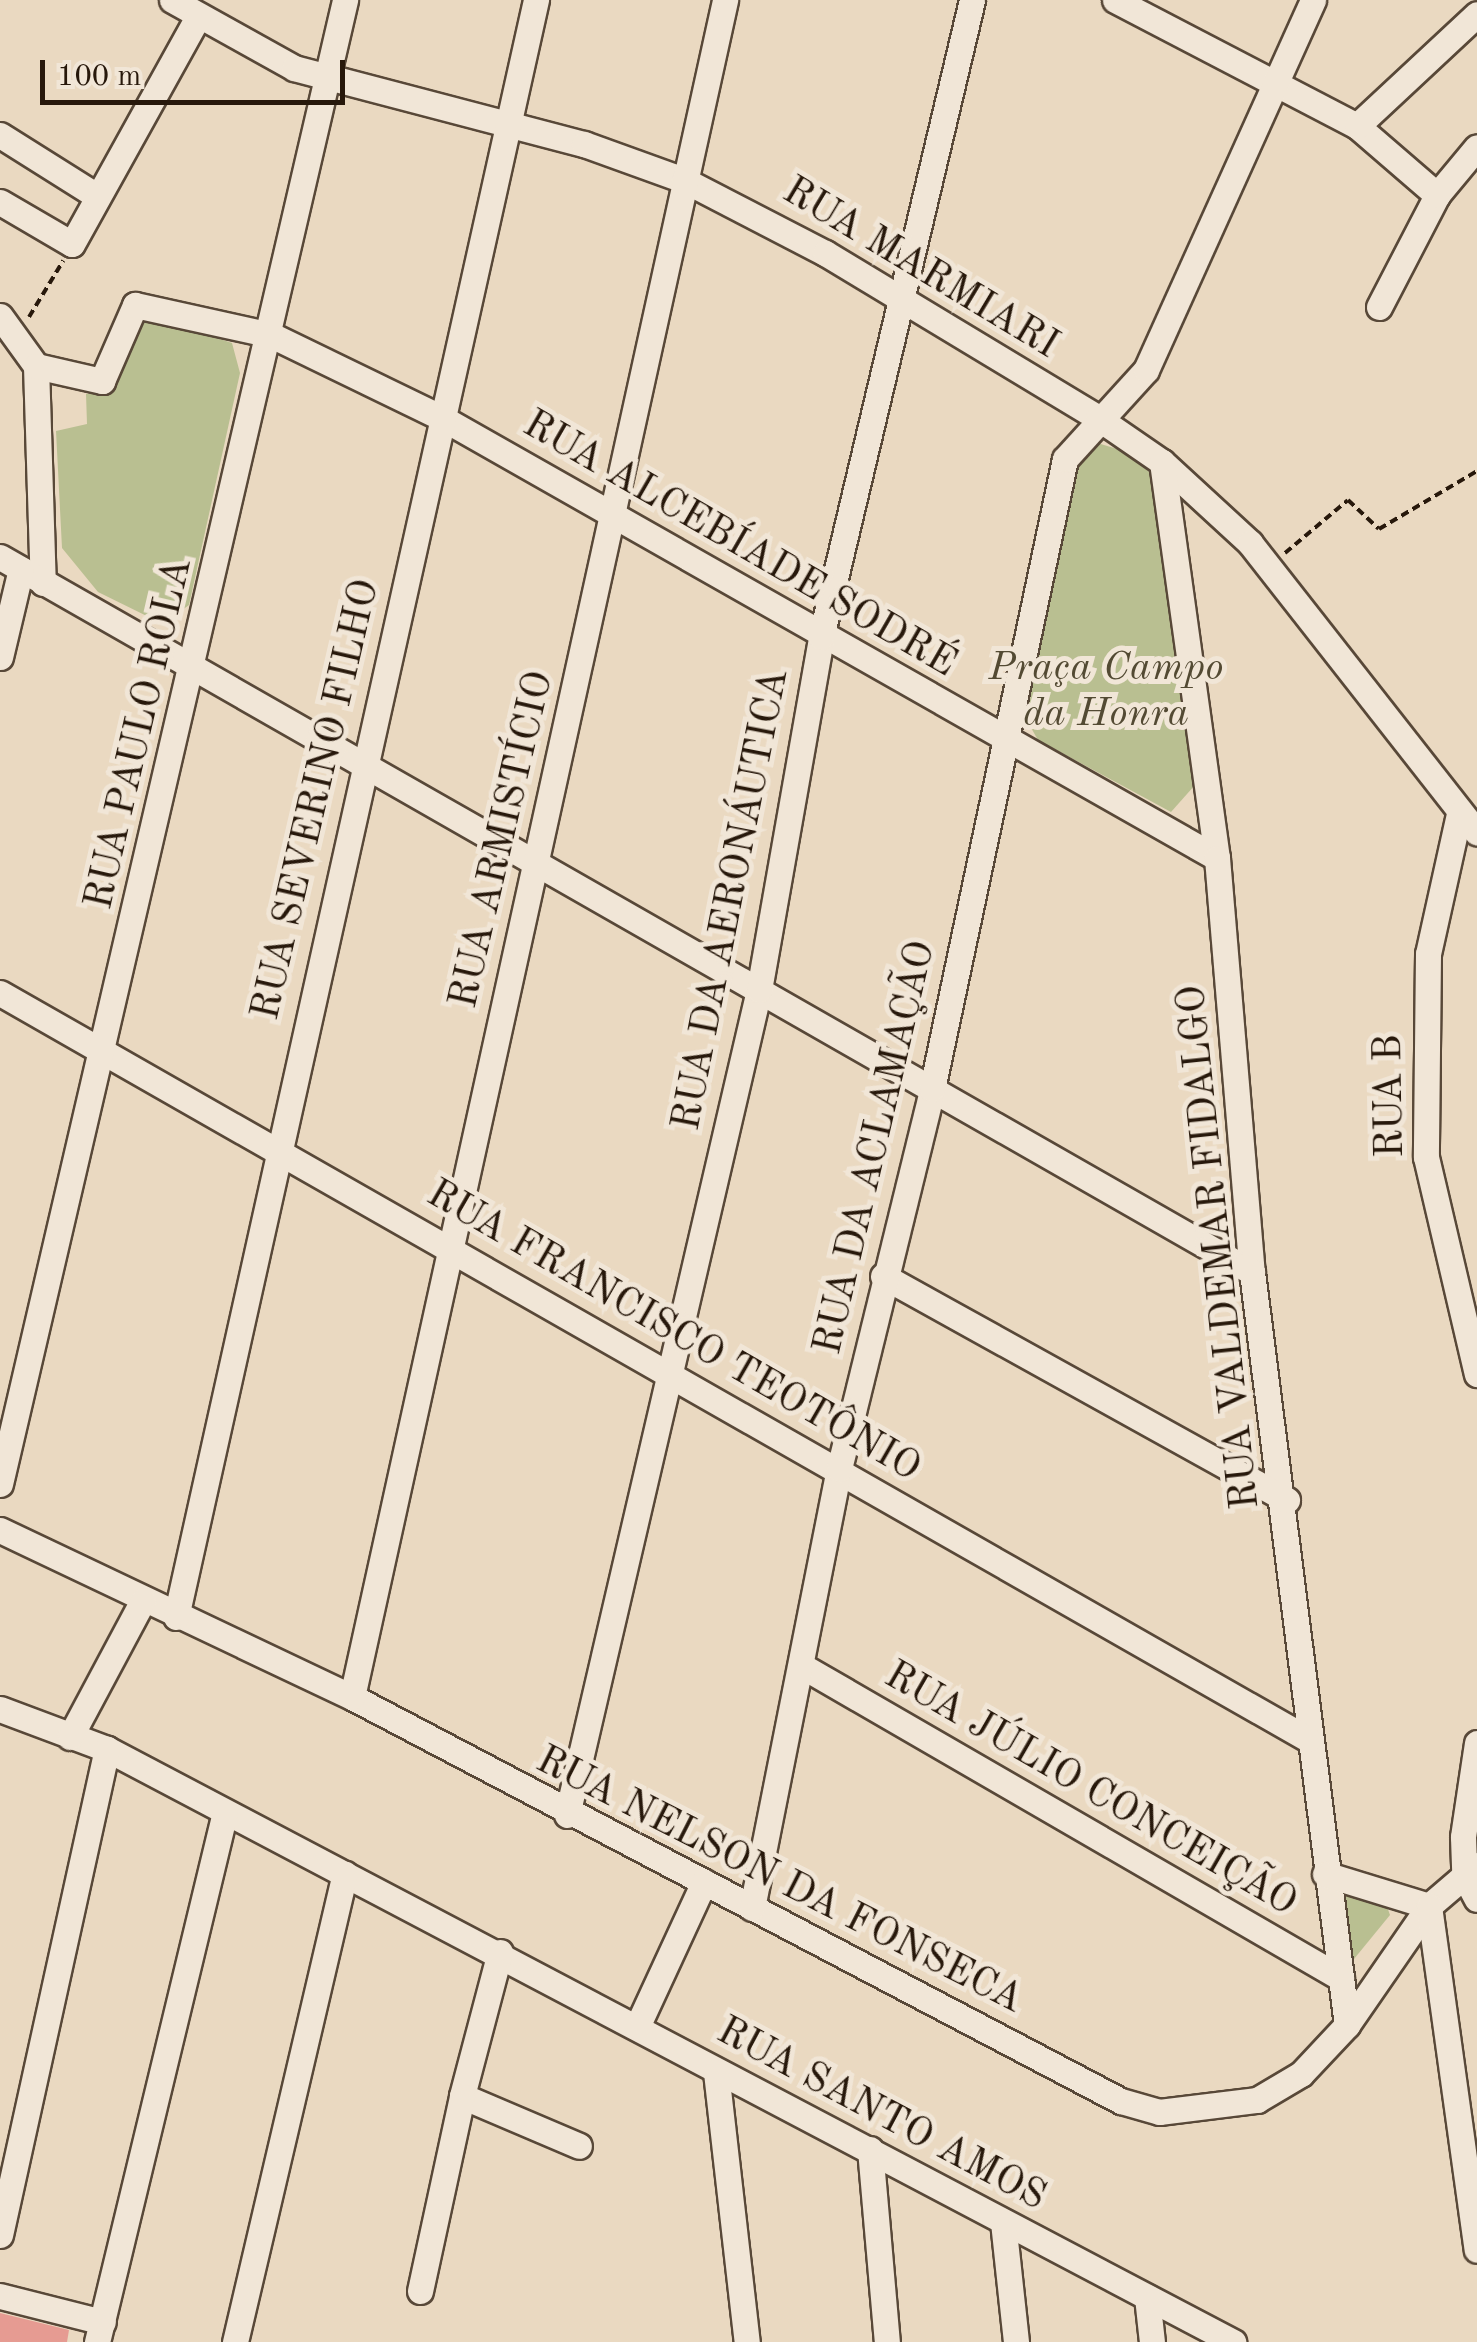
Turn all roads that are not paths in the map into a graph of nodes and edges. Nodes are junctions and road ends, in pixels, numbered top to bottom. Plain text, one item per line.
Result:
1 (172, 0) edge
2 (344, 0) edge
3 (536, 0) edge
4 (725, 0) edge
5 (972, 0) edge
6 (1115, 0) edge
7 (1313, 0) edge
8 (1156, 10) edge
9 (1477, 14) edge
10 (198, 17) junction
11 (328, 80) junction
12 (1278, 81) junction
13 (509, 123) junction
14 (1357, 126) junction
15 (0, 135) edge
16 (1477, 147) edge
17 (684, 180) junction
18 (1438, 195) junction
19 (97, 196) junction
20 (0, 202) edge
21 (903, 300) junction
22 (1378, 307) dead end
23 (8, 324) edge
24 (271, 335) junction
25 (36, 366) junction
26 (1098, 418) junction
27 (444, 419) junction
28 (1162, 462) junction
29 (616, 520) junction
30 (22, 570) edge
31 (821, 638) junction
32 (0, 657) edge
33 (194, 670) junction
34 (1005, 742) junction
35 (364, 764) junction
36 (1468, 824) edge
37 (536, 858) junction
38 (1217, 858) junction
39 (759, 990) junction
40 (0, 993) edge
41 (105, 1054) junction
42 (932, 1088) junction
43 (275, 1149) junction
44 (451, 1247) junction
45 (1252, 1272) junction
46 (883, 1276) junction
47 (1477, 1374) edge
48 (671, 1375) junction
49 (839, 1469) junction
50 (0, 1484) edge
51 (1287, 1500) junction
52 (0, 1530) edge
53 (143, 1600) junction
54 (176, 1617) junction
55 (802, 1666) junction
56 (352, 1697) junction
57 (0, 1709) edge
58 (70, 1737) junction
59 (1308, 1738) junction
60 (1477, 1742) edge
61 (107, 1749) junction
62 (225, 1812) junction
63 (567, 1815) junction
64 (1470, 1870) edge
65 (345, 1874) junction
66 (1325, 1874) junction
67 (704, 1882) junction
68 (1477, 1899) edge
69 (1429, 1906) junction
70 (752, 1908) junction
71 (500, 1952) junction
72 (1341, 1978) junction
73 (1348, 2025) junction
74 (637, 2027) junction
75 (716, 2072) junction
76 (462, 2096) junction
77 (1470, 2128) edge
78 (579, 2146) dead end
79 (870, 2149) junction
80 (1003, 2222) junction
81 (0, 2235) edge
82 (1477, 2250) edge
83 (420, 2292) dead end
84 (0, 2296) edge
85 (1147, 2298) junction
86 (100, 2332) edge
87 (234, 2342) edge
88 (747, 2342) edge
89 (886, 2342) edge
90 (1016, 2342) edge
91 (1152, 2342) edge
92 (1233, 2342) edge

1 - 10 street, RUA MARMIARI
2 - 11 street, RUA PAULO ROLA
3 - 13 street, RUA SEVERINO FILHO
4 - 17 street, RUA ARMISTÍCIO
5 - 21 street, RUA DA AERONÁUTICA
6 - 8 street
7 - 12 street, RUA DA ACLAMAÇÃO
8 - 12 street
9 - 14 street
10 - 11 street, RUA MARMIARI
10 - 19 street
11 - 13 street, RUA MARMIARI
11 - 24 street, RUA PAULO ROLA
12 - 14 street
12 - 26 street, RUA DA ACLAMAÇÃO
13 - 17 street, RUA MARMIARI
13 - 27 street, RUA SEVERINO FILHO
14 - 18 street
15 - 19 street
16 - 18 street
17 - 21 street, RUA MARMIARI
17 - 29 street, RUA ARMISTÍCIO
18 - 22 street
19 - 20 street
21 - 26 street, RUA MARMIARI
21 - 31 street, RUA DA AERONÁUTICA
23 - 25 street
24 - 25 street, RUA ALCEBÍADE SODRÉ
24 - 27 street, RUA ALCEBÍADE SODRÉ
24 - 33 street, RUA PAULO ROLA
25 - 30 street
26 - 28 street, RUA MARMIARI
26 - 34 street, RUA DA ACLAMAÇÃO
27 - 29 street, RUA ALCEBÍADE SODRÉ
27 - 35 street, RUA SEVERINO FILHO
28 - 36 street, RUA MARMIARI
28 - 38 street, RUA VALDEMAR FIDALGO
29 - 31 street, RUA ALCEBÍADE SODRÉ
29 - 37 street, RUA ARMISTÍCIO
30 - 32 street
30 - 33 street
31 - 34 street, RUA ALCEBÍADE SODRÉ
31 - 39 street, RUA DA AERONÁUTICA
33 - 35 street
33 - 41 street, RUA PAULO ROLA
34 - 38 street, RUA ALCEBÍADE SODRÉ
34 - 42 street, RUA DA ACLAMAÇÃO
35 - 37 street
35 - 43 street, RUA SEVERINO FILHO
36 - 47 street, RUA B
37 - 39 street
37 - 44 street, RUA ARMISTÍCIO
38 - 45 street, RUA VALDEMAR FIDALGO
39 - 42 street
39 - 48 street, RUA DA AERONÁUTICA
40 - 41 street, RUA FRANCISCO TEOTÔNIO
41 - 43 street, RUA FRANCISCO TEOTÔNIO
41 - 50 street, RUA PAULO ROLA
42 - 45 street
42 - 46 street, RUA DA ACLAMAÇÃO
43 - 44 street, RUA FRANCISCO TEOTÔNIO
43 - 54 street, RUA SEVERINO FILHO
44 - 48 street, RUA FRANCISCO TEOTÔNIO
44 - 56 street, RUA ARMISTÍCIO
45 - 51 street, RUA VALDEMAR FIDALGO
46 - 49 street, RUA DA ACLAMAÇÃO
46 - 51 street
48 - 49 street, RUA FRANCISCO TEOTÔNIO
48 - 63 street, RUA DA AERONÁUTICA
49 - 55 street, RUA DA ACLAMAÇÃO
49 - 59 street, RUA FRANCISCO TEOTÔNIO
51 - 59 street, RUA VALDEMAR FIDALGO
52 - 53 street, RUA NELSON DA FONSECA
53 - 54 street, RUA NELSON DA FONSECA
53 - 58 street
54 - 56 street, RUA NELSON DA FONSECA
55 - 70 street, RUA DA ACLAMAÇÃO
55 - 72 street, RUA JÚLIO CONCEIÇÃO
56 - 63 street, RUA NELSON DA FONSECA
57 - 58 street, RUA SANTO AMOS
58 - 61 street, RUA SANTO AMOS
59 - 66 street, RUA VALDEMAR FIDALGO
60 - 64 street
61 - 62 street, RUA SANTO AMOS
61 - 81 street
62 - 65 street, RUA SANTO AMOS
62 - 86 street
63 - 67 street, RUA NELSON DA FONSECA
64 - 68 street
64 - 69 street, RUA NELSON DA FONSECA
65 - 71 street, RUA SANTO AMOS
65 - 87 street
66 - 69 street
66 - 72 street, RUA VALDEMAR FIDALGO
67 - 70 street, RUA NELSON DA FONSECA
67 - 74 street
69 - 73 street, RUA NELSON DA FONSECA
69 - 77 street
70 - 73 street, RUA NELSON DA FONSECA
71 - 74 street, RUA SANTO AMOS
71 - 76 street
72 - 73 street, RUA VALDEMAR FIDALGO
74 - 75 street, RUA SANTO AMOS
75 - 79 street, RUA SANTO AMOS
75 - 88 street
76 - 78 street
76 - 83 street
77 - 82 street
79 - 80 street, RUA SANTO AMOS
79 - 89 street
80 - 85 street, RUA SANTO AMOS
80 - 90 street
84 - 86 street
85 - 91 street
85 - 92 street, RUA SANTO AMOS

